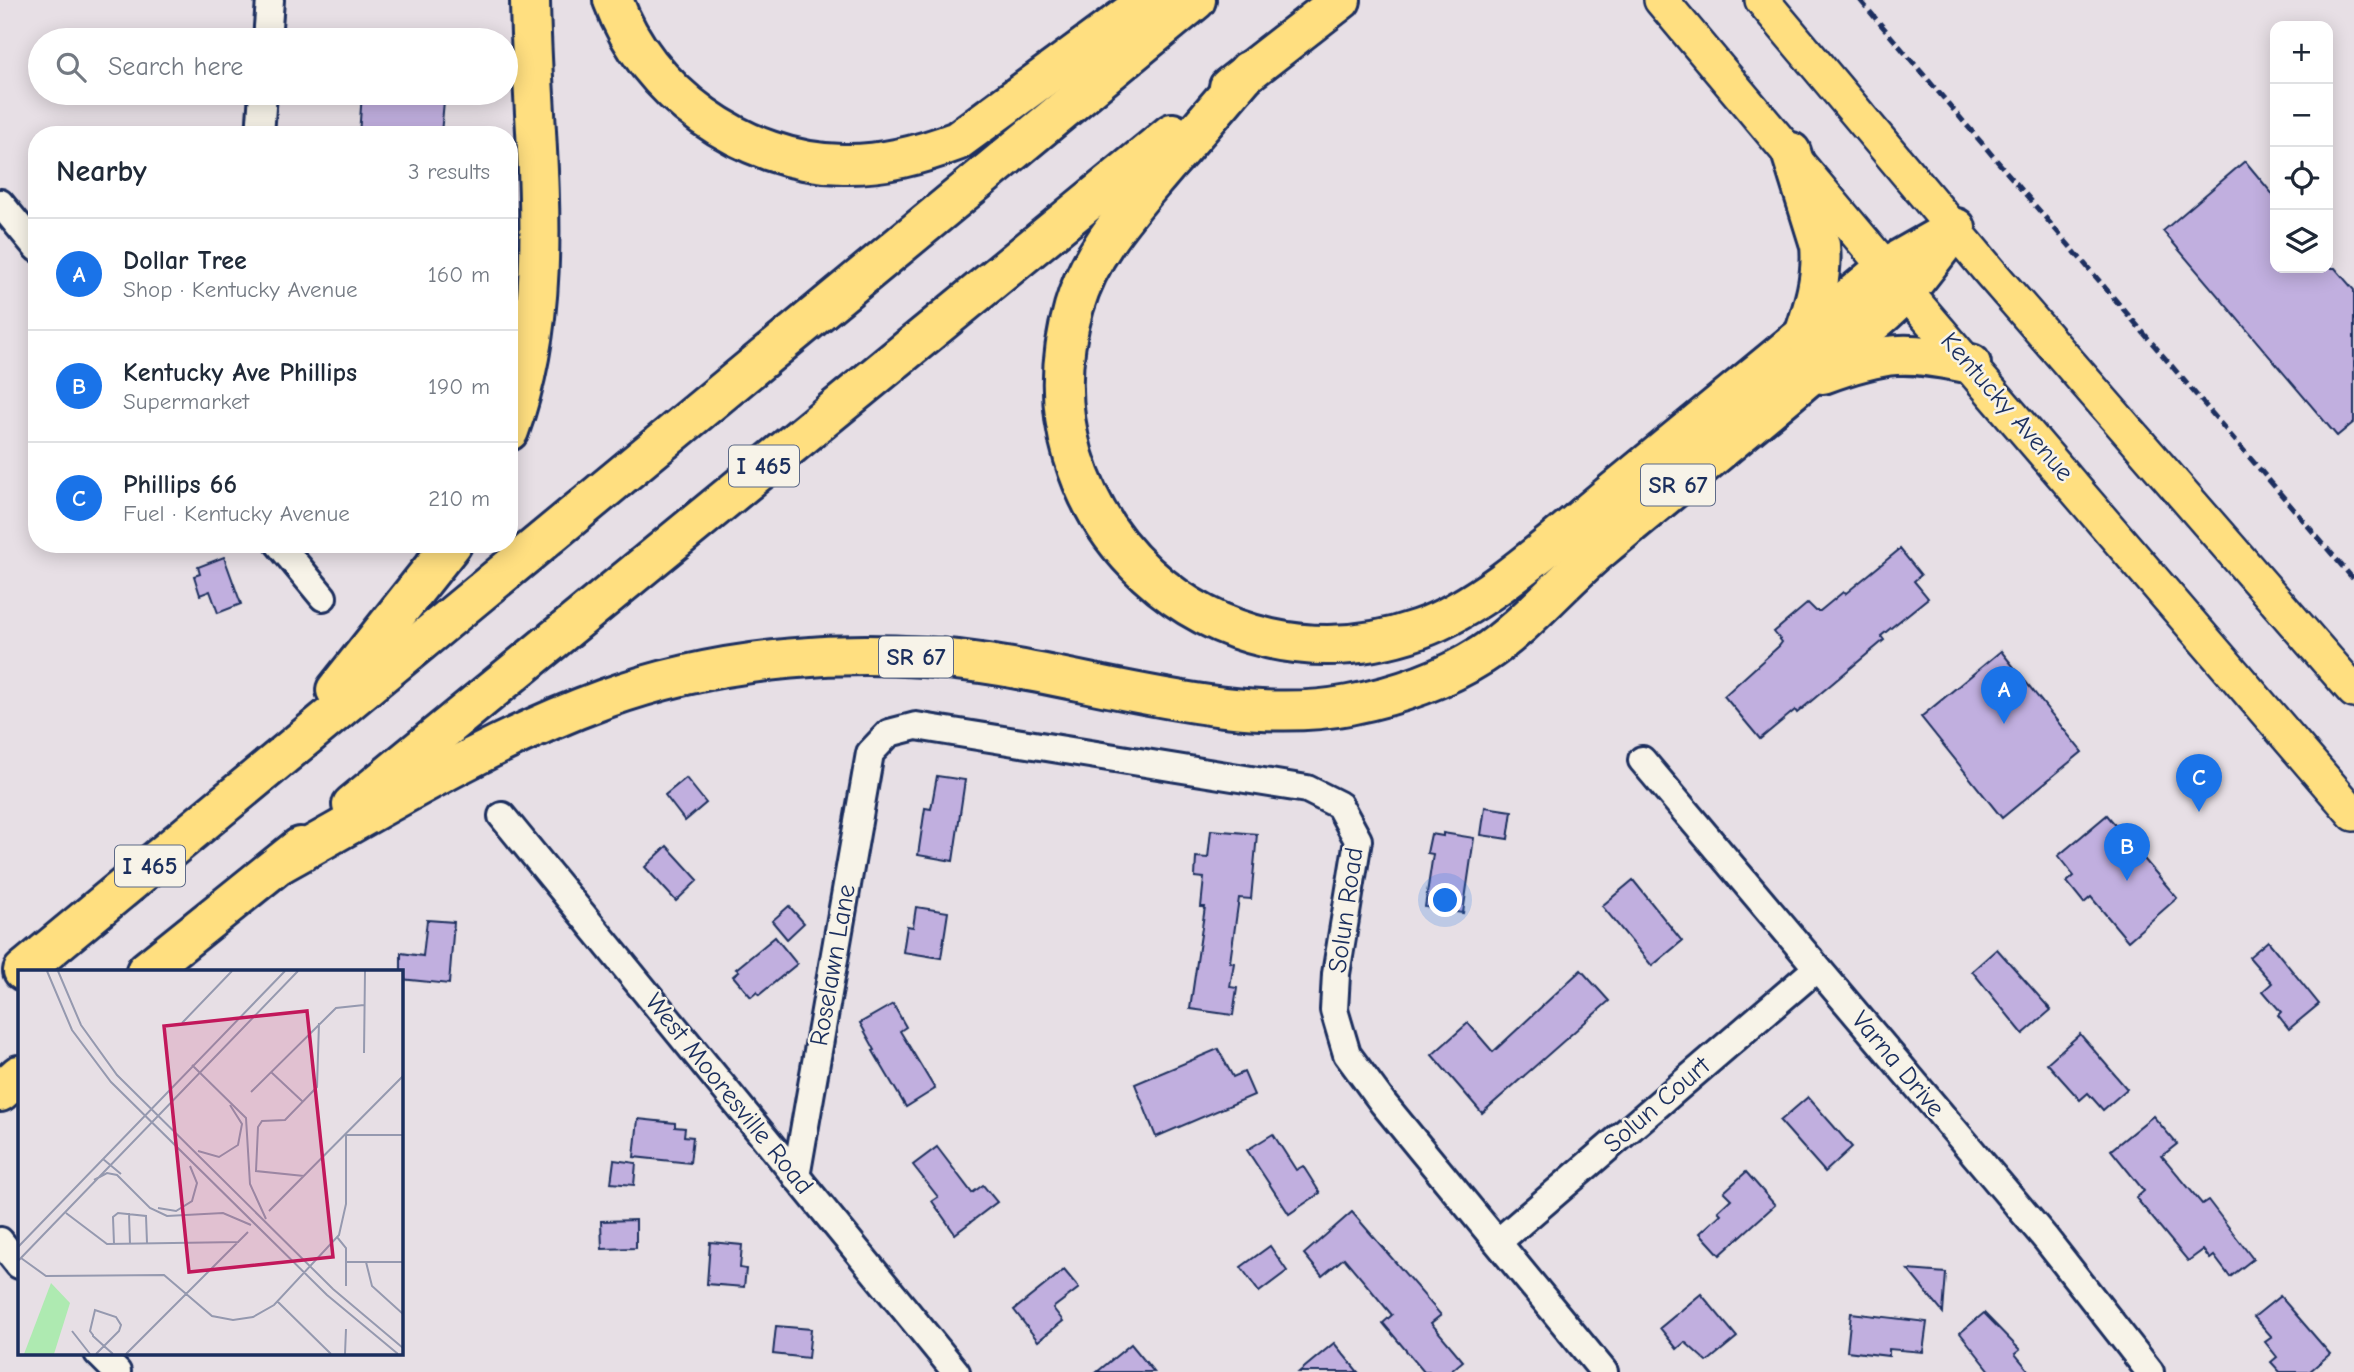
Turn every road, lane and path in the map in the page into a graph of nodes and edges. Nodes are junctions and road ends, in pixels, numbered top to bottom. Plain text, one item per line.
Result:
1 (270, 0) edge
2 (530, 0) edge
3 (613, 0) edge
4 (1149, 0) edge
5 (1196, 0) edge
6 (1340, 0) edge
7 (1661, 0) edge
8 (1762, 0) edge
9 (268, 28) edge
10 (1248, 71) junction
11 (262, 105) edge
12 (261, 126) edge
13 (1791, 152) junction
14 (0, 203) edge
15 (1956, 228) junction
16 (28, 237) edge
17 (1896, 280) junction
18 (1804, 335) junction
19 (1971, 364) junction
20 (1802, 382) junction
21 (518, 403) edge
22 (286, 553) edge
23 (445, 553) edge
24 (323, 597) dead end
25 (2354, 691) edge
26 (870, 752) joint
27 (1642, 760) dead end
28 (276, 761) junction
29 (2354, 814) edge
30 (502, 816) dead end
31 (281, 863) junction
32 (1817, 968) junction
33 (25, 970) edge
34 (147, 970) edge
35 (18, 975) edge
36 (0, 990) edge
37 (18, 1076) edge
38 (0, 1091) edge
39 (796, 1177) junction
40 (0, 1241) edge
41 (1498, 1242) junction
42 (18, 1264) edge
43 (99, 1354) edge
44 (117, 1372) edge
45 (956, 1372) edge
46 (1604, 1372) edge
47 (2150, 1372) edge

1 - 9 street
2 - 21 highway
3 - 4 highway
5 - 28 highway, I 465
6 - 10 highway, I 465
7 - 13 main road, Kentucky Avenue
8 - 15 main road
10 - 18 highway
10 - 31 highway, I 465
11 - 12 street
13 - 17 main road, Kentucky Avenue
13 - 18 highway
14 - 16 street
15 - 17 highway
15 - 25 main road
17 - 18 highway
17 - 19 main road, Kentucky Avenue
17 - 20 highway, SR 67
19 - 20 highway
19 - 29 main road, Kentucky Avenue
20 - 31 highway, SR 67
22 - 24 street
23 - 28 highway
26 - 39 street, Roselawn Lane
26 - 41 street, Solun Road
27 - 32 street, Varna Drive
28 - 33 highway, I 465
30 - 39 street, West Mooresville Road
31 - 34 highway, I 465
32 - 41 street, Solun Court
32 - 47 street, Varna Drive
35 - 36 highway, I 465
37 - 38 highway
39 - 45 street, West Mooresville Road
40 - 42 street
41 - 46 street, Solun Road
43 - 44 street

